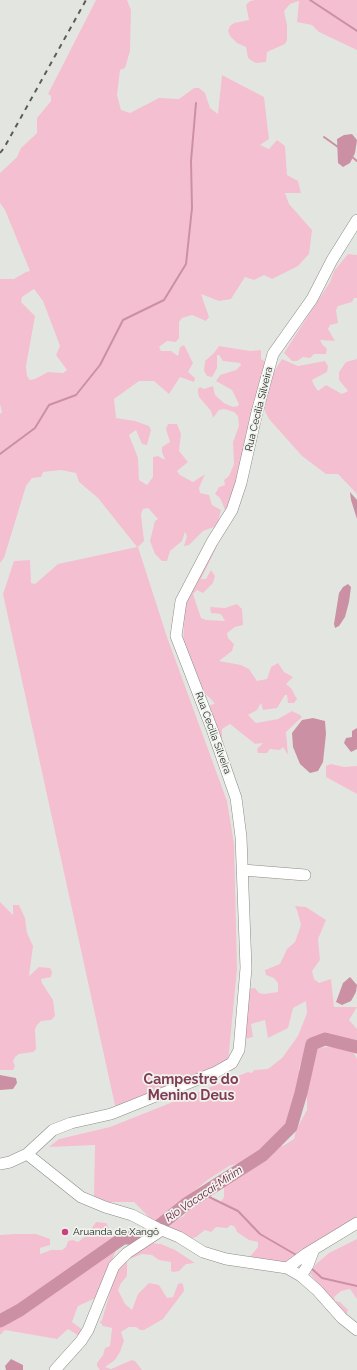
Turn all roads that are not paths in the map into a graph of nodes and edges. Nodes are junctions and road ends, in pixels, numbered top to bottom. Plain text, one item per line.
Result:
1 (357, 220) edge
2 (242, 870) junction
3 (305, 875) dead end
4 (27, 1154) junction
5 (0, 1164) edge
6 (357, 1223) edge
7 (160, 1229) junction
8 (310, 1251) junction
9 (287, 1268) junction
10 (301, 1276) junction
11 (357, 1330) edge
12 (55, 1370) edge

1 - 2 street, Rua Cecília Silveira
2 - 3 street
2 - 4 street, Rua Cecília Silveira
4 - 5 street, Rua Cecília Silveira
4 - 7 street
6 - 8 street
7 - 9 street
7 - 12 street
8 - 9 street
8 - 10 street
9 - 10 street
10 - 11 street

